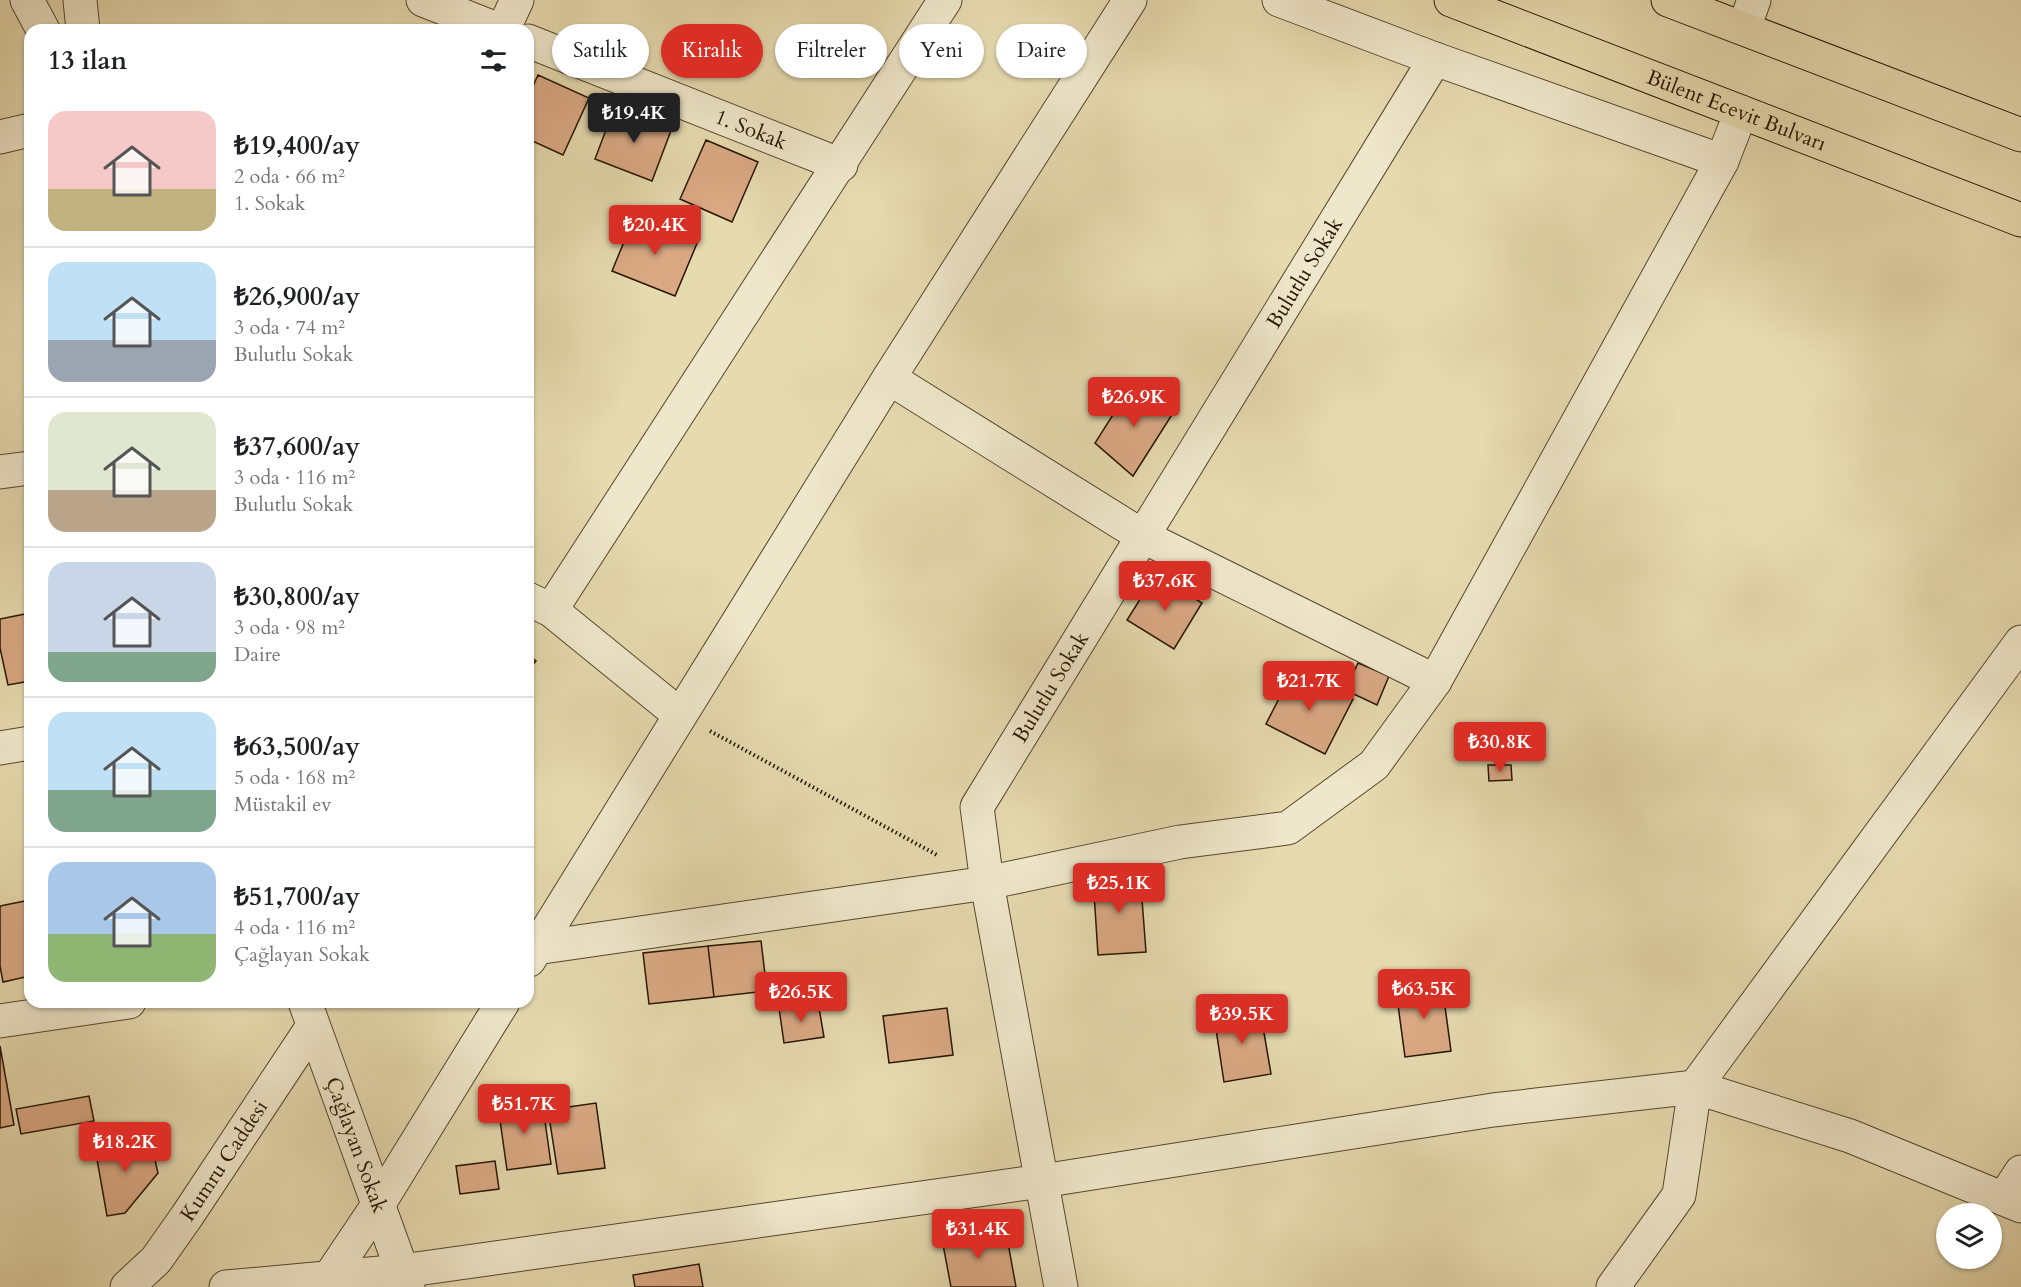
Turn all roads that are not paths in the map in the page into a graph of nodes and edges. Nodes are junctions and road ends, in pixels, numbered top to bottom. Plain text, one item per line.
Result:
1 (27, 0) edge
2 (80, 0) edge
3 (423, 0) edge
4 (517, 0) edge
5 (945, 0) edge
6 (1130, 0) edge
7 (1279, 0) edge
8 (1451, 0) edge
9 (1668, 0) edge
10 (1749, 14) edge
11 (40, 24) edge
12 (82, 24) edge
13 (485, 24) edge
14 (504, 24) edge
15 (534, 43) edge
16 (1435, 59) junction
17 (1741, 112) junction
18 (24, 131) edge
19 (2021, 135) edge
20 (0, 137) edge
21 (1722, 161) junction
22 (841, 165) junction
23 (2021, 220) edge
24 (889, 378) junction
25 (24, 469) edge
26 (0, 472) edge
27 (1144, 537) junction
28 (539, 605) edge
29 (2021, 642) edge
30 (1435, 681) junction
31 (680, 715) junction
32 (24, 744) edge
33 (0, 748) edge
34 (987, 883) junction
35 (534, 952) edge
36 (534, 955) edge
37 (88, 1008) edge
38 (499, 1008) edge
39 (309, 1014) edge
40 (0, 1021) edge
41 (1695, 1087) junction
42 (1042, 1181) junction
43 (2015, 1192) edge
44 (378, 1205) junction
45 (405, 1279) edge
46 (326, 1282) edge
47 (127, 1287) edge
48 (226, 1287) edge
49 (1061, 1287) edge
50 (1613, 1287) edge

1 - 11 street
2 - 12 street
3 - 13 street
4 - 14 street
5 - 22 street
6 - 24 street
7 - 16 street
8 - 17 main road, Bülent Ecevit Bulvarı
9 - 10 main road
10 - 19 main road
15 - 22 street, 1. Sokak
16 - 21 street
16 - 27 street, Bulutlu Sokak
17 - 21 street
17 - 23 main road, Bülent Ecevit Bulvarı
18 - 20 street
21 - 30 street
22 - 28 street
24 - 27 street
24 - 31 street
25 - 26 street
27 - 30 street
27 - 34 street, Bulutlu Sokak
28 - 31 street
29 - 41 street
30 - 34 street
31 - 35 street
32 - 33 street
34 - 36 street
34 - 42 street, Bulutlu Sokak
37 - 40 street
38 - 44 street
39 - 44 street, Çağlayan Sokak
39 - 47 street, Kumru Caddesi
41 - 42 street
41 - 43 street
41 - 50 street
42 - 45 street
42 - 49 street, Bulutlu Sokak
44 - 45 street, Çağlayan Sokak
44 - 46 street
45 - 46 street
46 - 48 street

